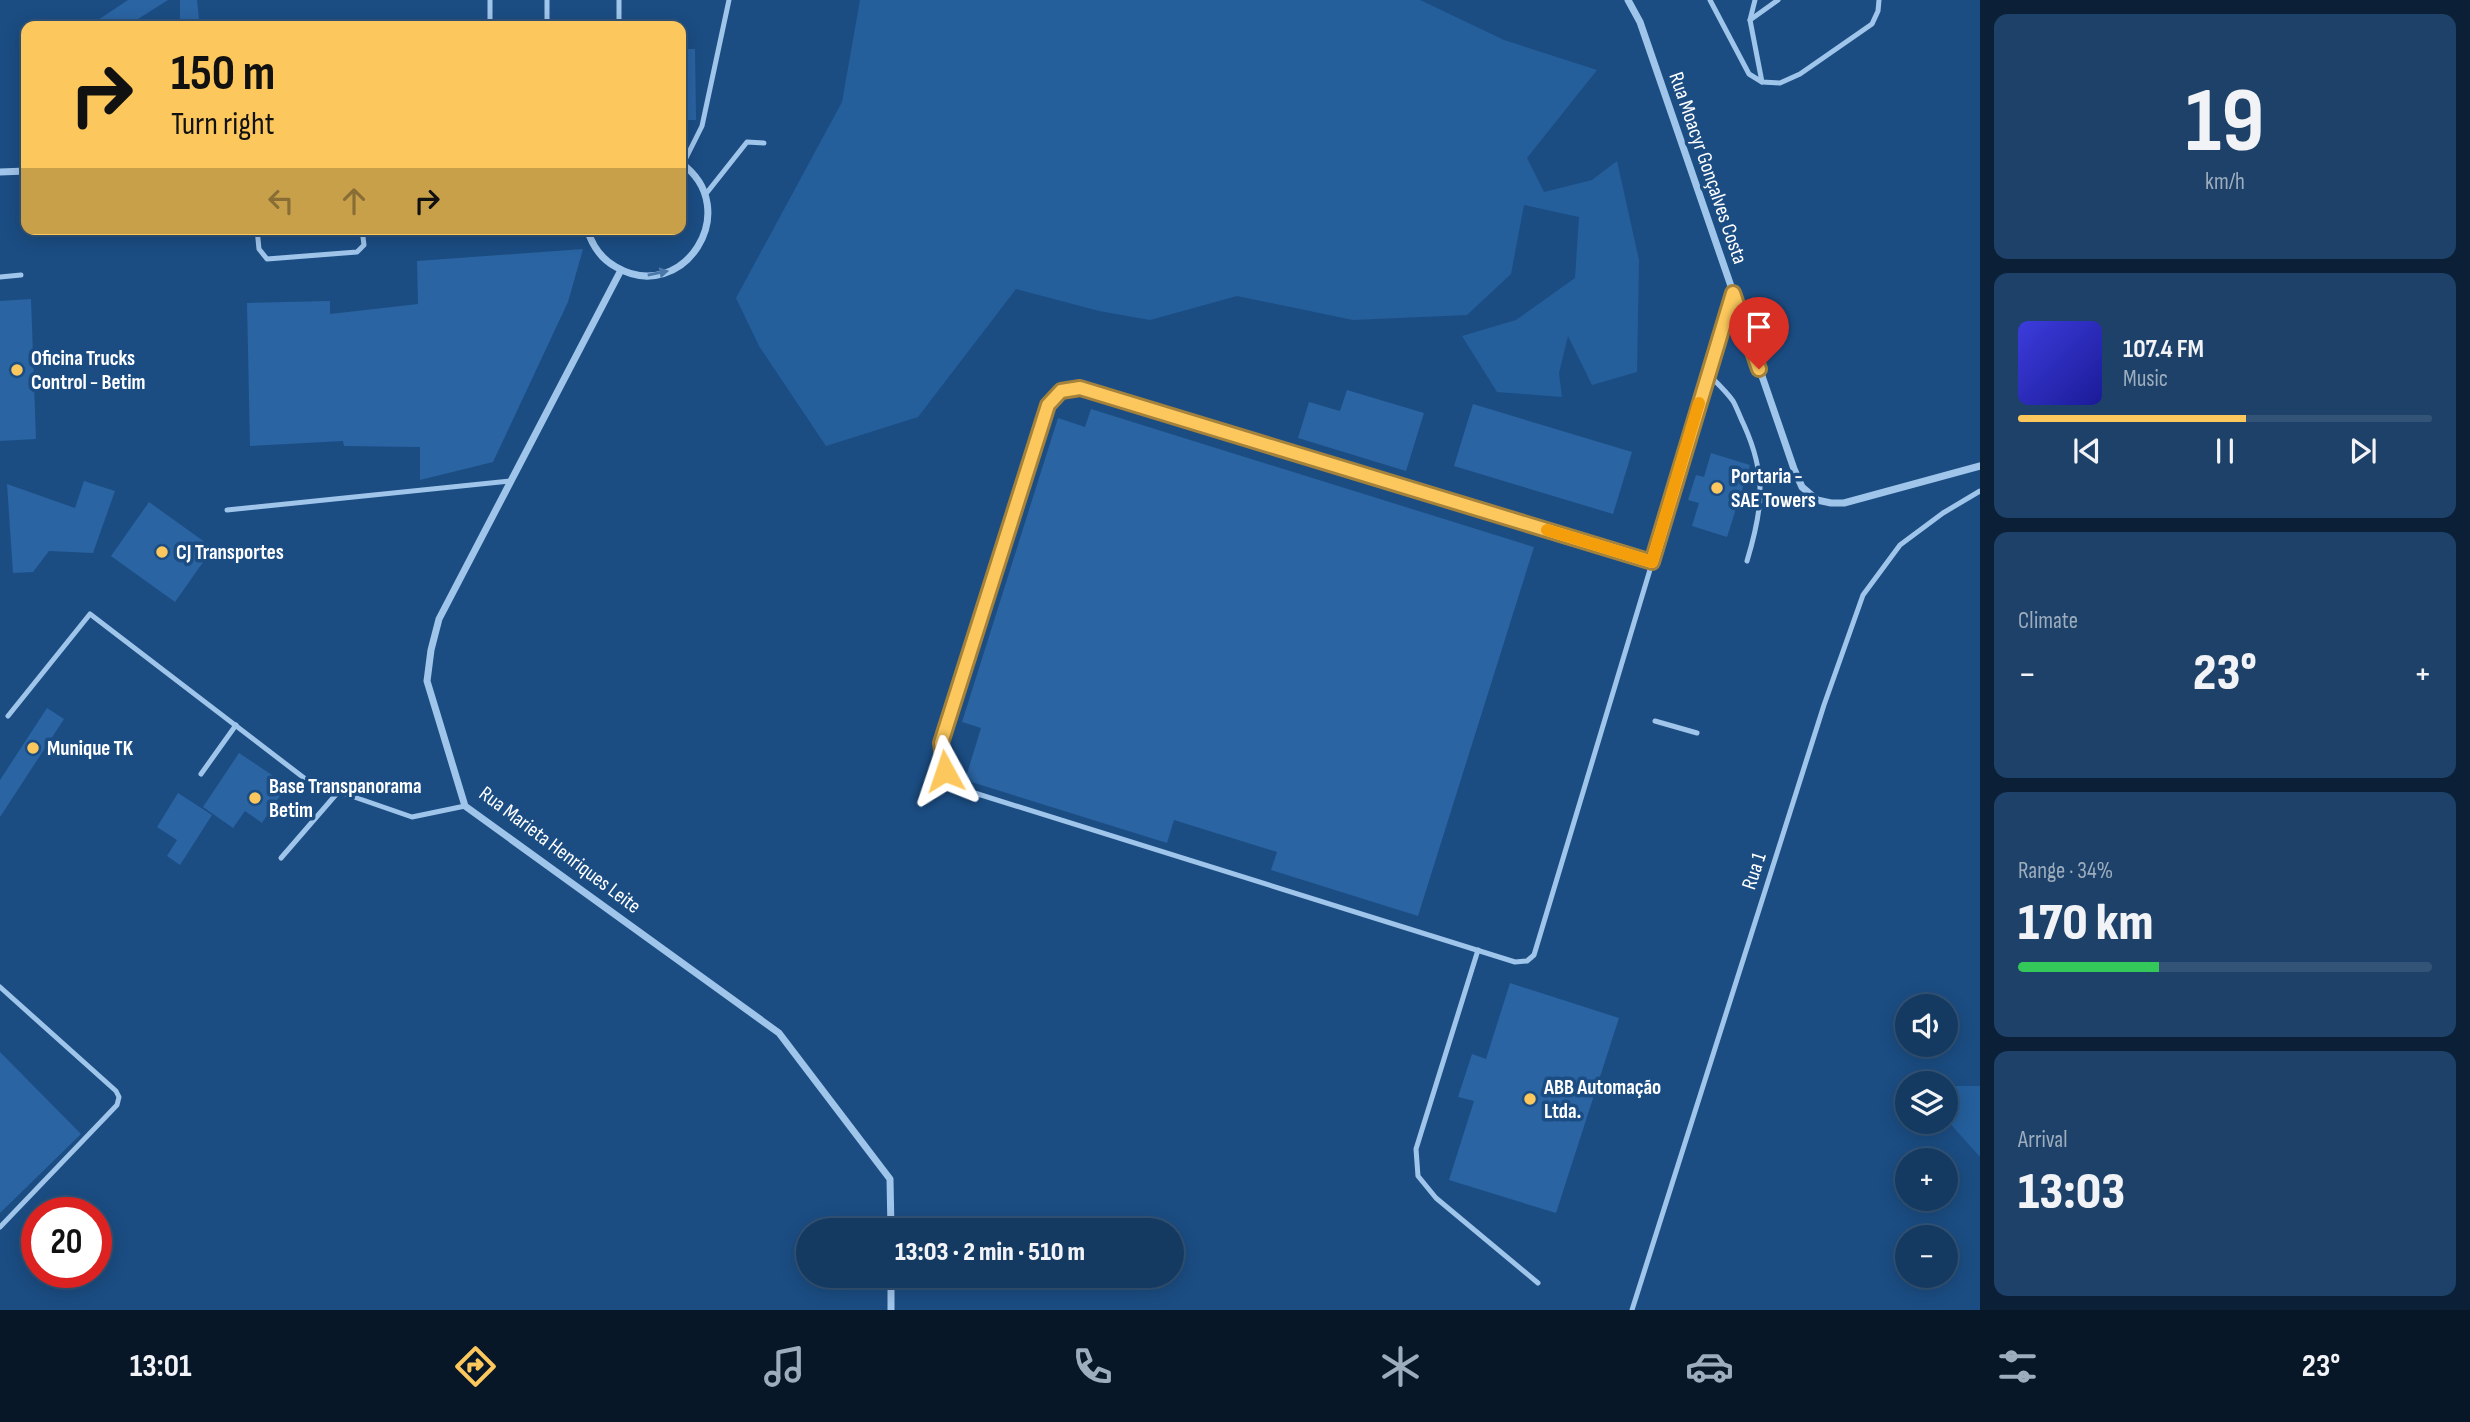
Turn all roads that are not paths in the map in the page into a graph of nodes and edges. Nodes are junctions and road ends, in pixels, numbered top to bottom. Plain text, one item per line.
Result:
1 (490, 0) edge
2 (547, 0) edge
3 (619, 0) edge
4 (729, 0) edge
5 (1628, 0) edge
6 (1710, 0) edge
7 (1755, 0) edge
8 (1778, 0) edge
9 (1878, 0) edge
10 (1750, 20) junction
11 (490, 21) edge
12 (547, 21) edge
13 (619, 21) edge
14 (1762, 82) junction
15 (764, 143) dead end
16 (686, 156) edge
17 (686, 166) edge
18 (21, 171) edge
19 (0, 172) edge
20 (705, 195) junction
21 (258, 235) edge
22 (363, 235) edge
23 (589, 235) edge
24 (621, 270) junction
25 (21, 275) dead end
26 (0, 277) edge
27 (1733, 293) junction
28 (1707, 373) junction
29 (1980, 466) edge
30 (511, 481) junction
31 (1980, 491) edge
32 (227, 510) dead end
33 (1747, 561) dead end
34 (1652, 562) junction
35 (8, 716) dead end
36 (1655, 721) dead end
37 (236, 725) junction
38 (1697, 733) dead end
39 (201, 774) dead end
40 (339, 791) junction
41 (466, 806) junction
42 (281, 858) dead end
43 (1478, 950) junction
44 (0, 987) edge
45 (891, 1218) edge
46 (0, 1227) edge
47 (1538, 1283) dead end
48 (891, 1288) edge
49 (891, 1310) edge
50 (1632, 1310) edge

1 - 11 lane
2 - 12 lane
3 - 13 lane
4 - 16 lane
5 - 27 street, Rua Moacyr Gonçalves Costa
6 - 14 lane
7 - 10 lane
8 - 10 lane
9 - 14 lane
10 - 14 lane
15 - 20 lane
17 - 20 street
18 - 19 street
24 -> 20 street
21 - 22 lane
23 - 24 street
24 - 30 street, Rua Marieta Henriques Leite
25 - 26 lane
27 - 28 lane
27 - 29 street, Rua Moacyr Gonçalves Costa
28 - 33 lane
28 - 34 lane
30 - 32 lane
30 - 41 street, Rua Marieta Henriques Leite
31 - 50 lane, Rua 1
34 - 43 lane
34 - 43 lane
35 - 37 lane
36 - 38 lane
37 - 39 lane
37 - 40 lane
40 - 41 lane
40 - 42 lane
41 - 45 street, Rua Marieta Henriques Leite
43 - 47 lane
44 - 46 lane
48 - 49 street

